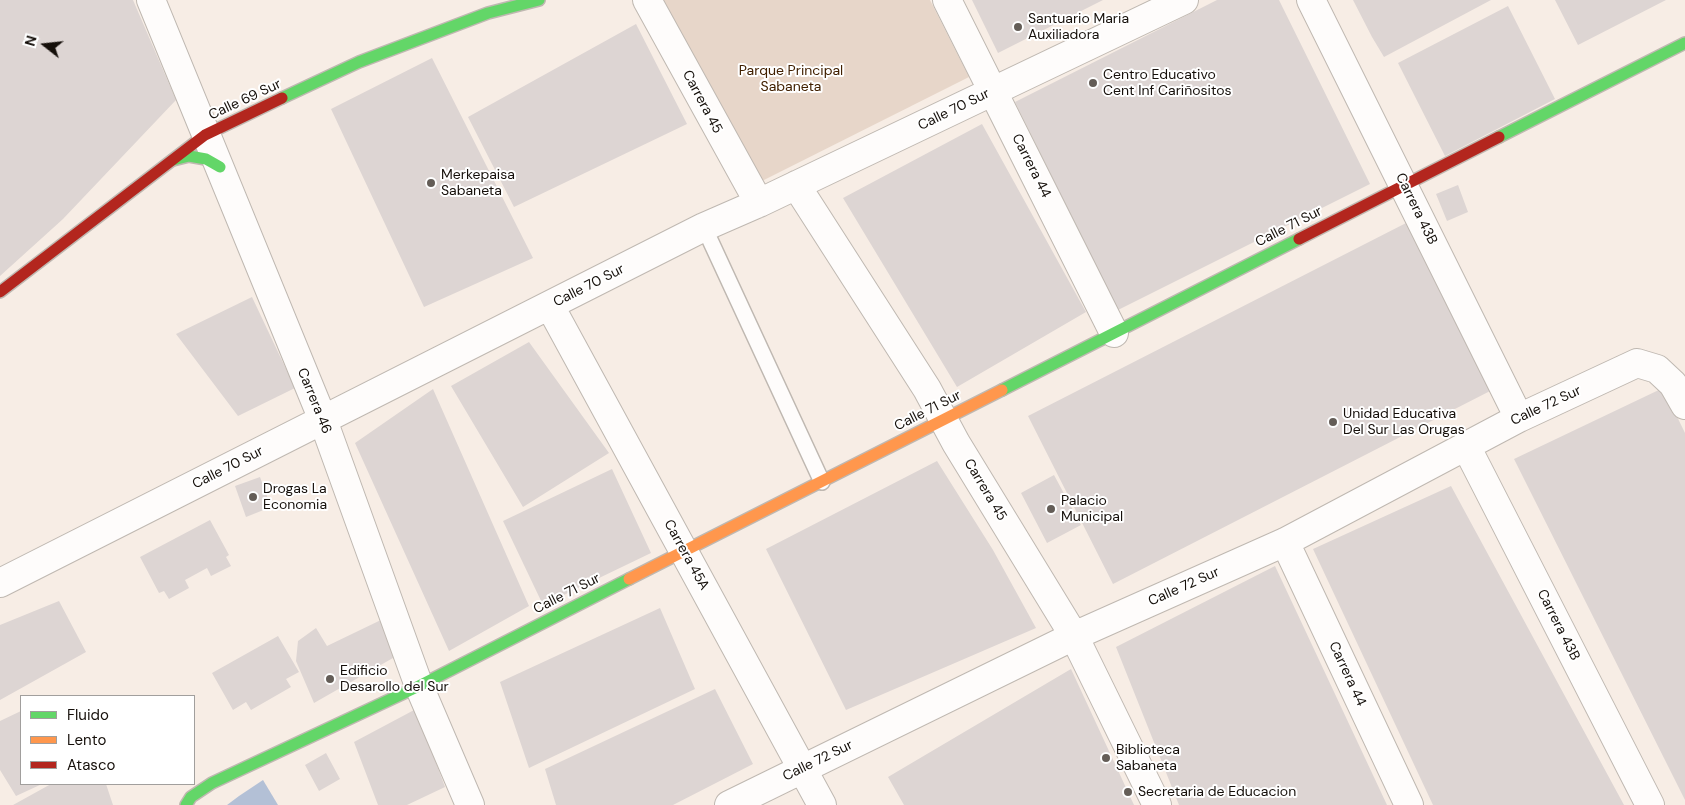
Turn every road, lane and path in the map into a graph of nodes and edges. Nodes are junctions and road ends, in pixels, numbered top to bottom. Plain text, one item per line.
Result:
1 (151, 0) edge
2 (539, 0) edge
3 (647, 0) edge
4 (947, 0) edge
5 (1184, 0) edge
6 (1311, 0) edge
7 (1685, 43) edge
8 (993, 91) junction
9 (205, 135) junction
10 (173, 160) junction
11 (220, 167) junction
12 (796, 185) junction
13 (1404, 185) junction
14 (759, 203) junction
15 (704, 227) junction
16 (0, 292) edge
17 (550, 306) junction
18 (1114, 333) junction
19 (1685, 405) edge
20 (1520, 418) junction
21 (323, 420) junction
22 (944, 420) junction
23 (1466, 446) junction
24 (822, 482) junction
25 (1285, 542) junction
26 (684, 552) junction
27 (0, 583) edge
28 (1074, 636) junction
29 (419, 686) junction
30 (803, 768) junction
31 (186, 805) edge
32 (470, 805) edge
33 (729, 805) edge
34 (822, 805) edge
35 (1158, 805) edge
36 (1409, 805) edge
37 (1650, 805) edge

1 - 9 street, Carrera 46
2 - 9 street, Calle 69 Sur
3 - 14 street, Carrera 45
4 - 8 street, Carrera 44
5 - 8 street, Calle 70 Sur
6 - 13 street, Carrera 43B
7 - 13 street, Calle 71 Sur
8 - 12 street, Calle 70 Sur
8 - 18 street, Carrera 44
9 - 10 street, Calle 69 Sur
9 - 11 street, Carrera 46
10 - 11 street
10 - 16 street, Calle 69 Sur
11 - 21 street, Carrera 46
12 - 14 street, Calle 70 Sur
12 - 22 street, Carrera 45
13 - 18 street, Calle 71 Sur
13 - 20 street, Carrera 43B
14 - 15 street, Calle 70 Sur
15 - 17 street, Calle 70 Sur
15 - 24 lane
17 - 21 street, Calle 70 Sur
17 - 26 street, Carrera 45A
18 - 22 street, Calle 71 Sur
19 - 20 street, Calle 72 Sur
20 - 23 street, Calle 72 Sur
21 - 27 street, Calle 70 Sur
21 - 29 street, Carrera 46
22 - 24 street, Calle 71 Sur
22 - 28 street, Carrera 45
23 - 25 street, Calle 72 Sur
23 - 37 street, Carrera 43B
24 - 26 street, Calle 71 Sur
25 - 28 street, Calle 72 Sur
25 - 36 street, Carrera 44
26 - 29 street, Calle 71 Sur
26 - 30 street, Carrera 45A
28 - 30 street, Calle 72 Sur
28 - 35 street, Carrera 45
29 - 31 street, Calle 71 Sur
29 - 32 street, Carrera 46
30 - 33 street, Calle 72 Sur
30 - 34 street, Carrera 45A

